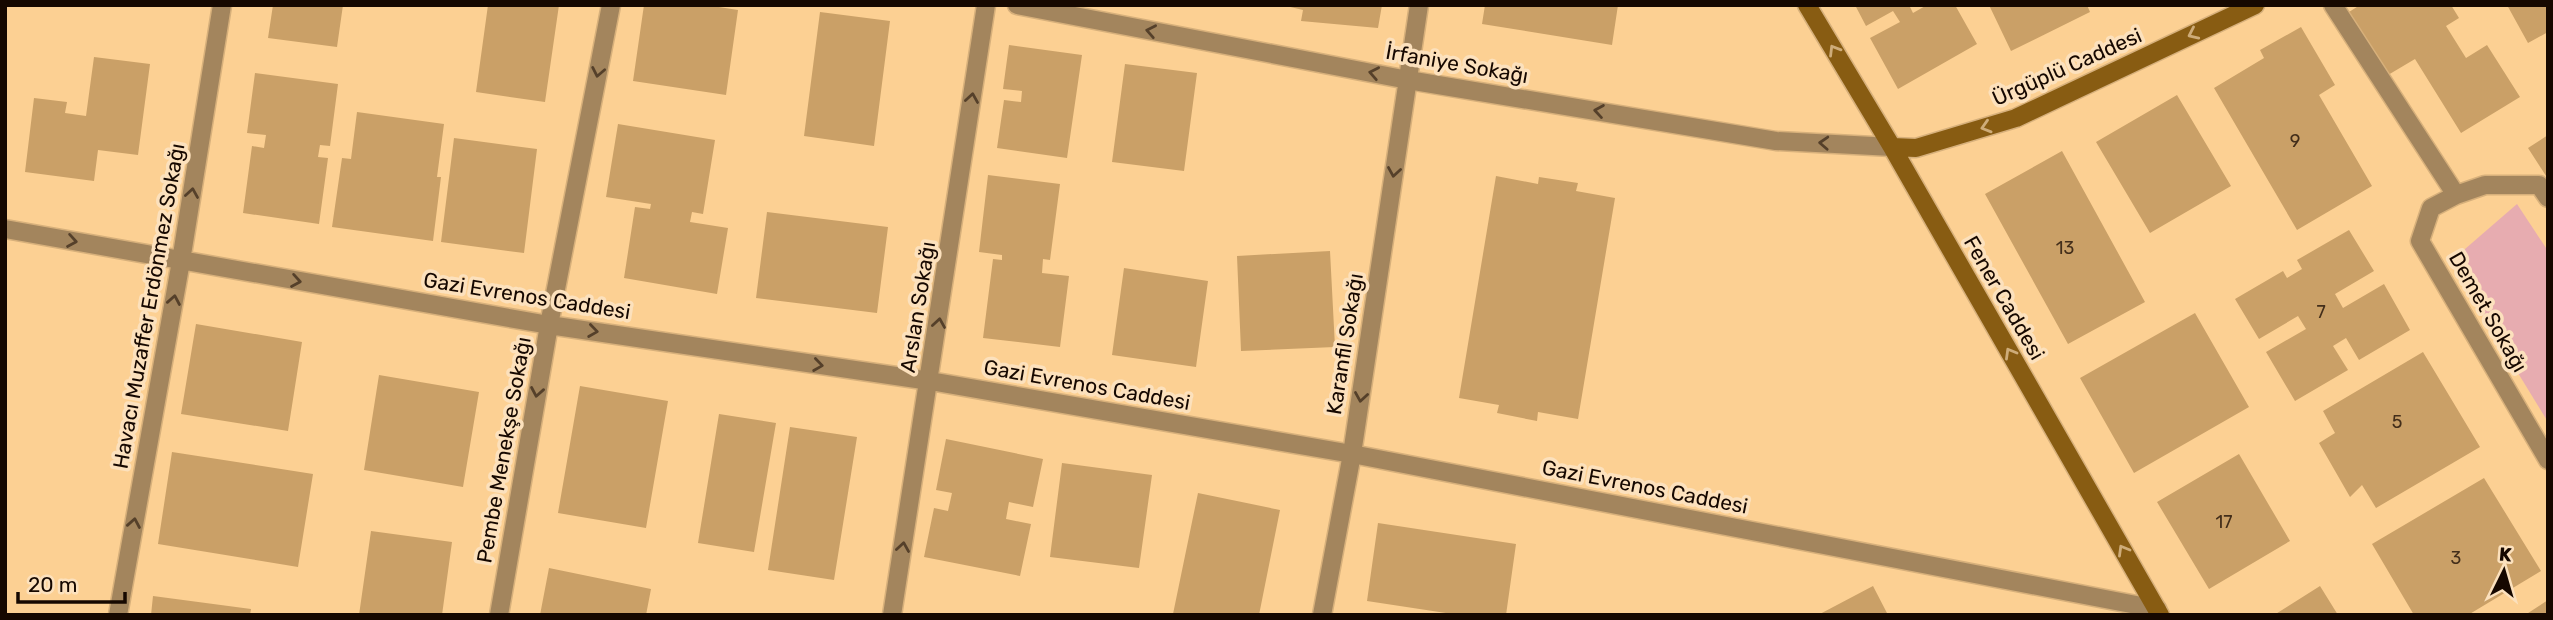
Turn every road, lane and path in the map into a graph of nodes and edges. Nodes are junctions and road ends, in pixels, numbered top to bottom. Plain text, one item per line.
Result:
1 (222, 5) edge
2 (611, 5) edge
3 (986, 5) edge
4 (1017, 5) edge
5 (1419, 5) edge
6 (1807, 5) edge
7 (2255, 5) edge
8 (2333, 5) edge
9 (1408, 80) junction
10 (1892, 147) junction
11 (2456, 195) junction
12 (2548, 198) edge
13 (5, 229) edge
14 (181, 261) junction
15 (549, 324) junction
16 (930, 381) junction
17 (1352, 454) junction
18 (2548, 460) edge
19 (2154, 613) edge
20 (118, 615) edge
21 (499, 615) edge
22 (892, 615) edge
23 (1322, 615) edge

14 -> 1 street, Havacı Muzaffer Erdönmez Sokağı
2 -> 15 street, Pembe Menekşe Sokağı
16 -> 3 street, Arslan Sokağı
9 -> 4 street, İrfaniye Sokağı
5 - 9 street, Karanfil Sokağı
10 -> 6 main road, Fener Caddesi
7 -> 10 main road, Ürgüplü Caddesi
8 - 11 street
10 -> 9 street, İrfaniye Sokağı
9 -> 17 street, Karanfil Sokağı
19 -> 10 main road, Fener Caddesi
11 - 12 street, Demet Sokağı
11 - 18 street, Demet Sokağı
13 -> 14 street, Gazi Evrenos Caddesi
14 -> 15 street, Gazi Evrenos Caddesi
20 -> 14 street, Havacı Muzaffer Erdönmez Sokağı
15 -> 16 street, Gazi Evrenos Caddesi
15 -> 21 street, Pembe Menekşe Sokağı
16 - 17 street, Gazi Evrenos Caddesi
22 -> 16 street, Arslan Sokağı
17 - 19 street, Gazi Evrenos Caddesi
17 - 23 street, Karanfil Sokağı

